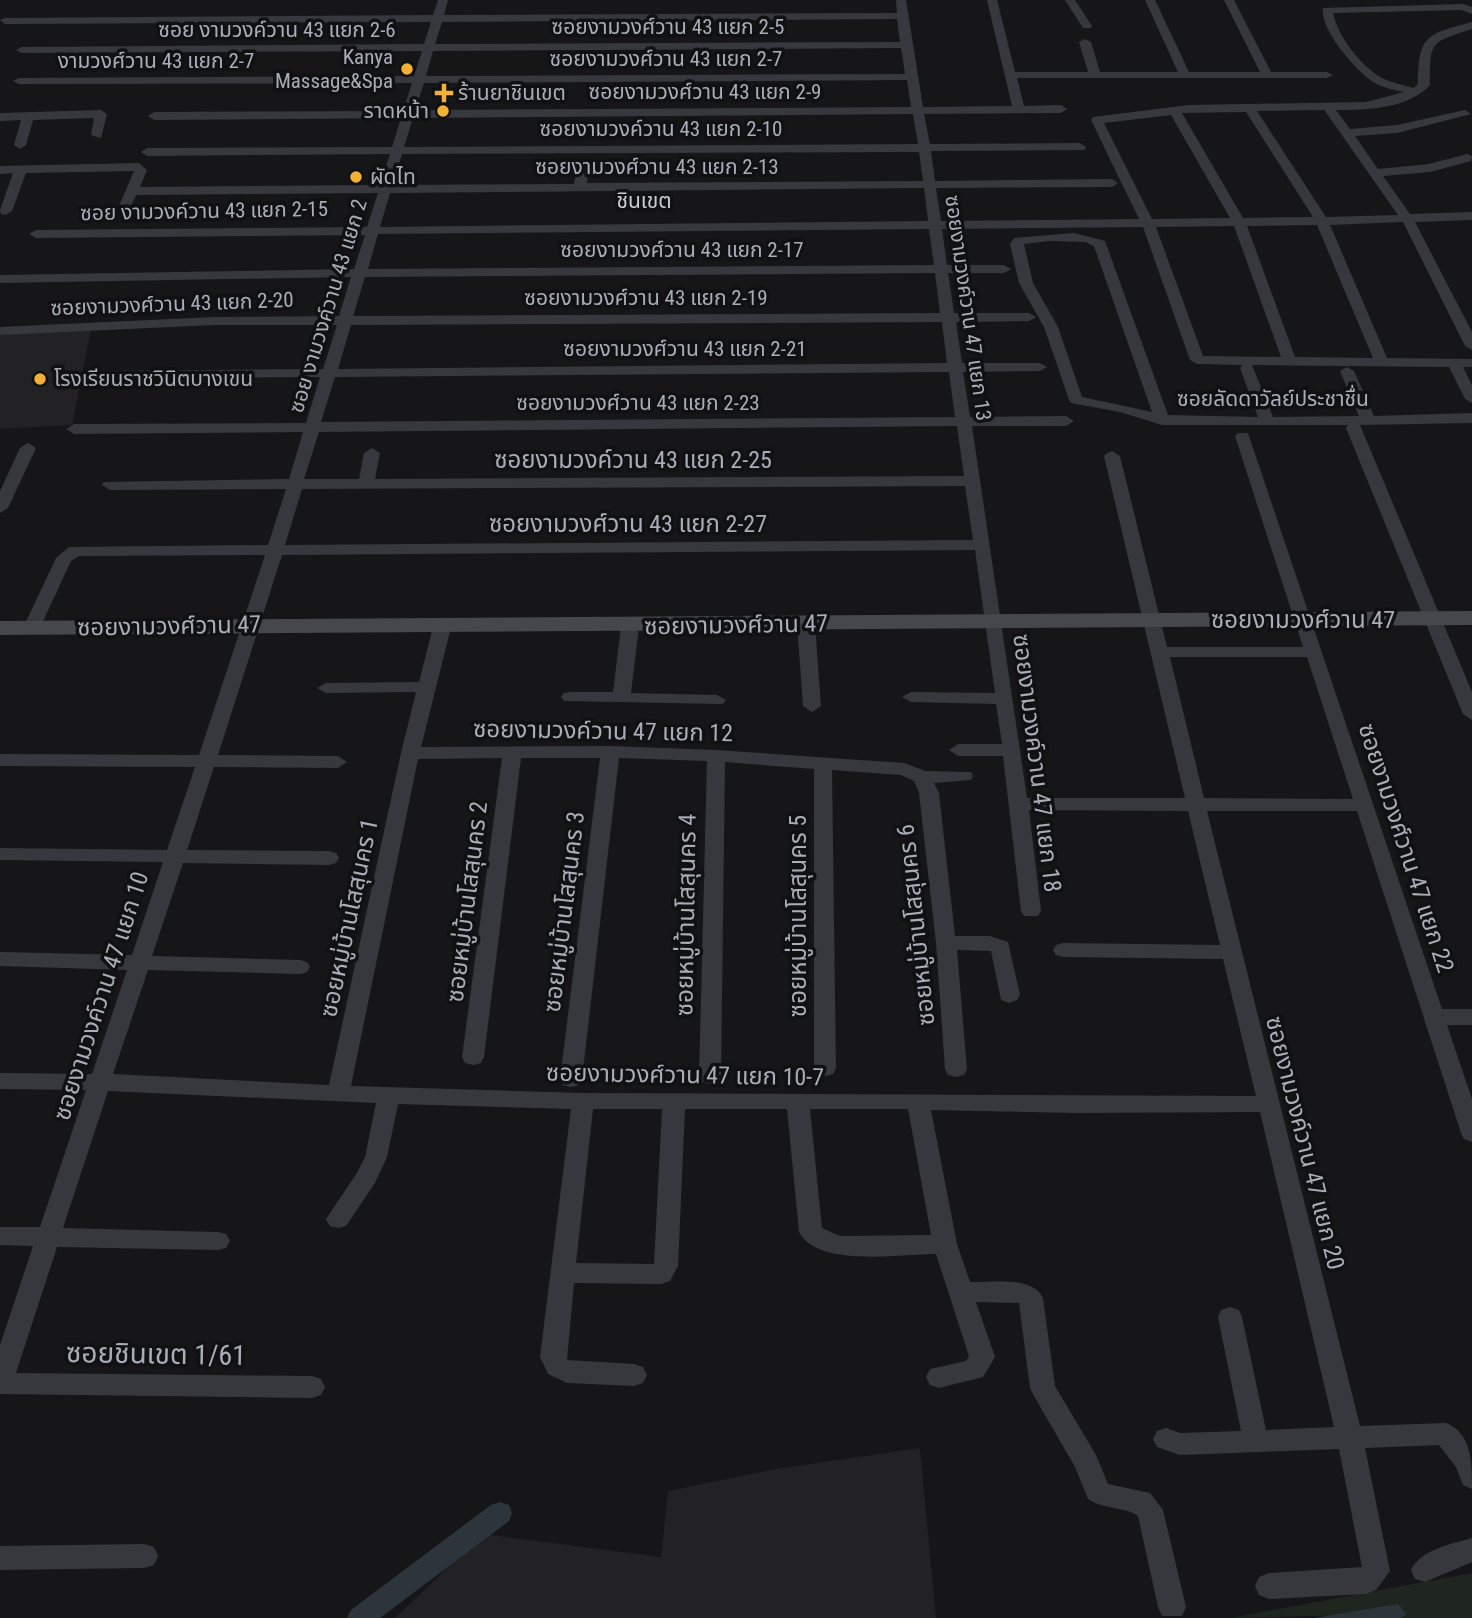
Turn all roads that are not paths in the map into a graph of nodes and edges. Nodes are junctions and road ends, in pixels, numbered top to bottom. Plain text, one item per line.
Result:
1 (443, 0) edge
2 (901, 0) edge
3 (992, 0) edge
4 (1070, 0) edge
5 (1150, 0) edge
6 (1229, 0) edge
7 (1472, 11) edge
8 (902, 16) junction
9 (438, 18) junction
10 (5, 21) dead end
11 (1472, 25) edge
12 (1087, 26) dead end
13 (1085, 42) dead end
14 (907, 45) junction
15 (429, 48) junction
16 (22, 50) dead end
17 (126, 50) junction
18 (119, 62) dead end
19 (1267, 74) junction
20 (1010, 75) junction
21 (1101, 75) junction
22 (1185, 75) junction
23 (1327, 75) dead end
24 (912, 77) junction
25 (419, 79) junction
26 (19, 81) dead end
27 (1076, 85) dead end
28 (1416, 92) junction
29 (1329, 107) junction
30 (1019, 109) junction
31 (1060, 109) dead end
32 (1251, 109) junction
33 (918, 110) junction
34 (1174, 110) junction
35 (409, 113) junction
36 (1465, 114) dead end
37 (28, 116) junction
38 (154, 116) dead end
39 (0, 117) edge
40 (1347, 133) junction
41 (97, 135) dead end
42 (20, 145) dead end
43 (1080, 146) dead end
44 (924, 147) junction
45 (397, 150) junction
46 (147, 152) dead end
47 (1467, 158) dead end
48 (583, 164) dead end
49 (21, 169) junction
50 (0, 170) edge
51 (1376, 173) junction
52 (1112, 183) dead end
53 (929, 185) junction
54 (580, 187) junction
55 (386, 188) junction
56 (131, 191) junction
57 (124, 208) dead end
58 (6, 211) dead end
59 (1472, 216) edge
60 (1408, 220) junction
61 (1322, 221) junction
62 (1239, 222) junction
63 (1149, 223) junction
64 (934, 226) junction
65 (373, 229) junction
66 (36, 234) dead end
67 (940, 269) junction
68 (1004, 269) dead end
69 (360, 273) junction
70 (0, 279) edge
71 (947, 316) junction
72 (1029, 317) dead end
73 (345, 321) junction
74 (0, 331) edge
75 (1472, 346) edge
76 (1290, 362) junction
77 (1382, 362) junction
78 (1472, 363) edge
79 (953, 368) junction
80 (1040, 368) dead end
81 (1247, 368) dead end
82 (1456, 368) dead end
83 (1347, 371) dead end
84 (330, 372) junction
85 (87, 375) dead end
86 (1472, 399) edge
87 (1472, 418) edge
88 (1162, 419) junction
89 (1066, 421) dead end
90 (1369, 421) junction
91 (963, 422) junction
92 (1267, 422) junction
93 (313, 427) junction
94 (74, 429) dead end
95 (1354, 429) dead end
96 (1243, 436) dead end
97 (28, 448) dead end
98 (372, 453) dead end
99 (1112, 456) dead end
100 (971, 481) junction
101 (296, 484) junction
102 (366, 484) junction
103 (110, 485) dead end
104 (0, 508) edge
105 (982, 545) junction
106 (275, 551) junction
107 (1433, 618) junction
108 (1472, 618) edge
109 (1304, 620) junction
110 (1152, 621) junction
111 (995, 622) junction
112 (806, 624) junction
113 (252, 625) junction
114 (630, 626) junction
115 (442, 627) junction
116 (0, 628) edge
117 (32, 628) junction
118 (1160, 652) junction
119 (1315, 652) junction
120 (427, 687) junction
121 (326, 688) dead end
122 (570, 697) dead end
123 (911, 697) dead end
124 (621, 698) junction
125 (1005, 699) junction
126 (717, 700) dead end
127 (811, 706) dead end
128 (1472, 713) edge
129 (958, 750) dead end
130 (1012, 750) junction
131 (610, 752) junction
132 (410, 753) junction
133 (512, 754) junction
134 (716, 756) junction
135 (0, 760) edge
136 (207, 762) junction
137 (338, 762) dead end
138 (823, 764) junction
139 (964, 776) dead end
140 (922, 777) junction
141 (1020, 804) junction
142 (1197, 804) junction
143 (1363, 805) junction
144 (0, 855) edge
145 (175, 857) junction
146 (329, 858) dead end
147 (1031, 911) dead end
148 (946, 943) junction
149 (1063, 950) dead end
150 (1231, 952) junction
151 (0, 958) edge
152 (141, 961) junction
153 (300, 967) dead end
154 (1009, 995) dead end
155 (1433, 1017) junction
156 (1472, 1017) edge
157 (473, 1057) dead end
158 (825, 1068) dead end
159 (956, 1069) dead end
160 (709, 1076) dead end
161 (571, 1079) dead end
162 (0, 1081) edge
163 (100, 1082) junction
164 (338, 1094) junction
165 (390, 1094) junction
166 (583, 1101) junction
167 (918, 1101) junction
168 (674, 1102) junction
169 (798, 1103) junction
170 (1269, 1104) junction
171 (1472, 1133) edge
172 (338, 1219) dead end
173 (0, 1236) edge
174 (48, 1237) junction
175 (218, 1241) dead end
176 (944, 1244) junction
177 (564, 1273) junction
178 (961, 1292) junction
179 (1230, 1317) dead end
180 (634, 1375) dead end
181 (939, 1377) dead end
182 (0, 1383) edge
183 (312, 1387) dead end
184 (1166, 1440) dead end
185 (1350, 1440) junction
186 (1256, 1441) junction
187 (1472, 1477) edge
188 (1472, 1550) edge
189 (144, 1556) dead end
190 (0, 1558) edge
191 (1425, 1570) dead end
192 (1269, 1586) dead end
193 (1172, 1607) dead end

1 - 9 street, ซอย งามวงค์วาน 43 แยก 2
2 - 8 street, ซอยงามวงค์วาน 47 แยก 13
3 - 20 street
4 - 12 street
5 - 22 street
6 - 19 street
7 - 28 street
8 - 9 street
8 - 14 street, ซอยงามวงค์วาน 47 แยก 13
9 - 10 street
9 - 15 street, ซอย งามวงค์วาน 43 แยก 2
11 - 28 street
13 - 21 street
14 - 15 street, ซอยงามวงศ์วาน 43 แยก 2-5
14 - 24 street, ซอยงามวงค์วาน 47 แยก 13
15 - 17 street, ซอย งามวงค์วาน 43 แยก 2-6
15 - 25 street, ซอย งามวงค์วาน 43 แยก 2
16 - 17 street, ซอย งามวงค์วาน 43 แยก 2-6
17 - 18 street, ซอย งามวงค์วาน 43 แยก 2-6
19 - 22 street
19 - 23 street
20 - 21 street
20 - 30 street
21 - 22 street
21 - 27 street
24 - 25 street, ซอยงามวงศ์วาน 43 แยก 2-7
24 - 33 street, ซอยงามวงค์วาน 47 แยก 13
25 - 26 street, งามวงศ์วาน 43 แยก 2-7
25 - 35 street, ซอย งามวงค์วาน 43 แยก 2
28 - 29 street
29 - 32 street
29 - 40 street
30 - 31 street, ซอยงามวงศ์วาน 43 แยก 2-9
30 - 33 street, ซอยงามวงศ์วาน 43 แยก 2-9
32 - 34 street
32 - 61 street
33 - 35 street, ซอยงามวงศ์วาน 43 แยก 2-9
33 - 44 street, ซอยงามวงค์วาน 47 แยก 13
34 - 62 street
34 - 63 street
35 - 38 street, ซอยงามวงศ์วาน 43 แยก 2-9
35 - 45 street, ซอย งามวงค์วาน 43 แยก 2
36 - 40 street
37 - 39 street
37 - 41 street
37 - 42 street
40 - 51 street
43 - 44 street, ซอยงามวงค์วาน 43 แยก 2-10
44 - 45 street, ซอยงามวงค์วาน 43 แยก 2-10
44 - 53 street, ซอยงามวงค์วาน 47 แยก 13
45 - 46 street, ซอยงามวงค์วาน 43 แยก 2-10
45 - 55 street, ซอย งามวงค์วาน 43 แยก 2
47 - 51 street
48 - 54 street
49 - 50 street
49 - 56 street
49 - 58 street
51 - 60 street
52 - 53 street, ซอยงามวงศ์วาน 43 แยก 2-13
53 - 54 street, ซอยงามวงศ์วาน 43 แยก 2-13
53 - 64 street, ซอยงามวงค์วาน 47 แยก 13
54 - 55 street, ซอยงามวงศ์วาน 43 แยก 2-13
55 - 56 street, ซอยงามวงศ์วาน 43 แยก 2-13
55 - 65 street, ซอย งามวงค์วาน 43 แยก 2
56 - 57 street
59 - 60 street, ซอย งามวงค์วาน 43 แยก 2-15
60 - 61 street, ซอย งามวงค์วาน 43 แยก 2-15
60 - 75 street
61 - 62 street, ซอย งามวงค์วาน 43 แยก 2-15
61 - 77 street
62 - 63 street, ซอย งามวงค์วาน 43 แยก 2-15
62 - 76 street
63 - 64 street, ซอย งามวงค์วาน 43 แยก 2-15
63 - 76 street
64 - 65 street, ซอย งามวงค์วาน 43 แยก 2-15
64 - 67 street, ซอยงามวงค์วาน 47 แยก 13
65 - 66 street, ซอย งามวงค์วาน 43 แยก 2-15
65 - 69 street, ซอย งามวงค์วาน 43 แยก 2
67 - 68 street, ซอยงามวงศ์วาน 43 แยก 2-17
67 - 69 street, ซอยงามวงศ์วาน 43 แยก 2-17
67 - 71 street, ซอยงามวงค์วาน 47 แยก 13
69 - 70 street, ซอยงามวงศ์วาน 43 แยก 2-17
69 - 73 street, ซอย งามวงค์วาน 43 แยก 2
71 - 72 street, ซอยงามวงศ์วาน 43 แยก 2-19
71 - 73 street, ซอยงามวงศ์วาน 43 แยก 2-19
71 - 79 street, ซอยงามวงค์วาน 47 แยก 13
73 - 74 street, ซอยงามวงศ์วาน 43 แยก 2-20
73 - 84 street, ซอย งามวงค์วาน 43 แยก 2
76 - 77 street
77 - 78 street
79 - 80 street, ซอยงามวงศ์วาน 43 แยก 2-21
79 - 84 street, ซอยงามวงศ์วาน 43 แยก 2-21
79 - 91 street, ซอยงามวงค์วาน 47 แยก 13
81 - 92 street
82 - 86 street
83 - 90 street
84 - 85 street, ซอยงามวงศ์วาน 43 แยก 2-21
84 - 93 street, ซอย งามวงค์วาน 43 แยก 2
87 - 90 street, ซอยลัดดาวัลย์ประชาชื่น
88 - 88 street, ซอยลัดดาวัลย์ประชาชื่น
88 - 92 street, ซอยลัดดาวัลย์ประชาชื่น
89 - 91 street, ซอยงามวงศ์วาน 43 แยก 2-23
90 - 92 street, ซอยลัดดาวัลย์ประชาชื่น
91 - 93 street, ซอยงามวงศ์วาน 43 แยก 2-23
91 - 100 street, ซอยงามวงค์วาน 47 แยก 13
93 - 94 street, ซอยงามวงศ์วาน 43 แยก 2-23
93 - 101 street, ซอย งามวงค์วาน 43 แยก 2
95 - 107 street
96 - 109 street, ซอยงามวงศ์วาน 47 แยก 22
97 - 104 street
98 - 102 street
99 - 110 street, ซอยงามวงค์วาน 47 แยก 20
100 - 102 street, ซอยงามวงค์วาน 43 แยก 2-25
100 - 105 street, ซอยงามวงค์วาน 47 แยก 13
101 - 102 street, ซอยงามวงค์วาน 43 แยก 2-25
101 - 103 street
101 - 106 street, ซอย งามวงค์วาน 43 แยก 2
105 - 106 street, ซอยงามวงศ์วาน 43 แยก 2-27
105 - 111 street, ซอยงามวงค์วาน 47 แยก 13
106 - 113 street, ซอย งามวงค์วาน 43 แยก 2
106 - 117 street, ซอยงามวงศ์วาน 43 แยก 2-27
107 - 108 street, ซอยงามวงศ์วาน 47
107 - 109 street, ซอยงามวงศ์วาน 47
107 - 128 street
109 - 110 street, ซอยงามวงศ์วาน 47
109 - 119 street, ซอยงามวงศ์วาน 47 แยก 22
110 - 111 street, ซอยงามวงศ์วาน 47
110 - 118 street, ซอยงามวงค์วาน 47 แยก 20
111 - 112 street, ซอยงามวงศ์วาน 47
111 - 125 street, ซอยงามวงค์วาน 47 แยก 18
112 - 114 street, ซอยงามวงศ์วาน 47
112 - 127 street
113 - 115 street, ซอยงามวงศ์วาน 47
113 - 117 street, ซอยงามวงศ์วาน 47
113 - 136 street, ซอยงามวงค์วาน 47 แยก 10
114 - 115 street, ซอยงามวงศ์วาน 47
114 - 124 street
115 - 120 street
116 - 117 street, ซอยงามวงศ์วาน 47
118 - 119 street
118 - 142 street, ซอยงามวงค์วาน 47 แยก 20
119 - 143 street, ซอยงามวงศ์วาน 47 แยก 22
120 - 121 street
120 - 132 street
122 - 124 street
123 - 125 street
124 - 126 street
125 - 130 street, ซอยงามวงค์วาน 47 แยก 18
129 - 130 street
130 - 141 street, ซอยงามวงค์วาน 47 แยก 18
131 - 133 street, ซอยงามวงค์วาน 47 แยก 12
131 - 134 street, ซอยงามวงค์วาน 47 แยก 12
131 - 161 street, ซอยหมู่บ้านโสสุนคร 3
132 - 133 street, ซอยงามวงค์วาน 47 แยก 12
132 - 164 street, ซอยหมู่บ้านโสสุนคร 1
133 - 157 street, ซอยหมู่บ้านโสสุนคร 2
134 - 138 street, ซอยงามวงค์วาน 47 แยก 12
134 - 160 street, ซอยหมู่บ้านโสสุนคร 4
135 - 136 street
136 - 137 street
136 - 145 street, ซอยงามวงค์วาน 47 แยก 10
138 - 140 street, ซอยงามวงค์วาน 47 แยก 12
138 - 158 street, ซอยหมู่บ้านโสสุนคร 5
139 - 140 street, ซอยงามวงค์วาน 47 แยก 12
140 - 148 street, ซอยหมู่บ้านโสสุนคร 6
141 - 142 street
141 - 147 street, ซอยงามวงค์วาน 47 แยก 18
142 - 143 street
142 - 150 street, ซอยงามวงค์วาน 47 แยก 20
143 - 155 street, ซอยงามวงศ์วาน 47 แยก 22
144 - 145 street
145 - 146 street
145 - 152 street, ซอยงามวงค์วาน 47 แยก 10
148 - 154 street
148 - 159 street, ซอยหมู่บ้านโสสุนคร 6
149 - 150 street
150 - 170 street, ซอยงามวงค์วาน 47 แยก 20
151 - 152 street
152 - 153 street
152 - 163 street, ซอยงามวงค์วาน 47 แยก 10
155 - 156 street
155 - 171 street, ซอยงามวงศ์วาน 47 แยก 22
162 - 163 street, ซอยงามวงศ์วาน 47 แยก 10-7
163 - 164 street, ซอยงามวงศ์วาน 47 แยก 10-7
163 - 174 street, ซอยงามวงค์วาน 47 แยก 10
164 - 165 street, ซอยงามวงศ์วาน 47 แยก 10-7
165 - 166 street, ซอยงามวงศ์วาน 47 แยก 10-7
165 - 172 street
166 - 168 street, ซอยงามวงศ์วาน 47 แยก 10-7
166 - 177 street
167 - 169 street, ซอยงามวงศ์วาน 47 แยก 10-7
167 - 170 street, ซอยงามวงศ์วาน 47 แยก 10-7
167 - 176 street
168 - 169 street, ซอยงามวงศ์วาน 47 แยก 10-7
168 - 177 street
169 - 176 street
170 - 185 street, ซอยงามวงค์วาน 47 แยก 20
173 - 174 street
174 - 175 street
174 - 182 street, ซอยงามวงค์วาน 47 แยก 10
176 - 178 street
177 - 180 street
178 - 181 street
178 - 193 street
179 - 186 street
182 - 183 street, ซอยชินเขต 1/61
184 - 186 street
185 - 186 street
185 - 187 street
185 - 192 street, ซอยงามวงค์วาน 47 แยก 20
188 - 191 street
189 - 190 street

